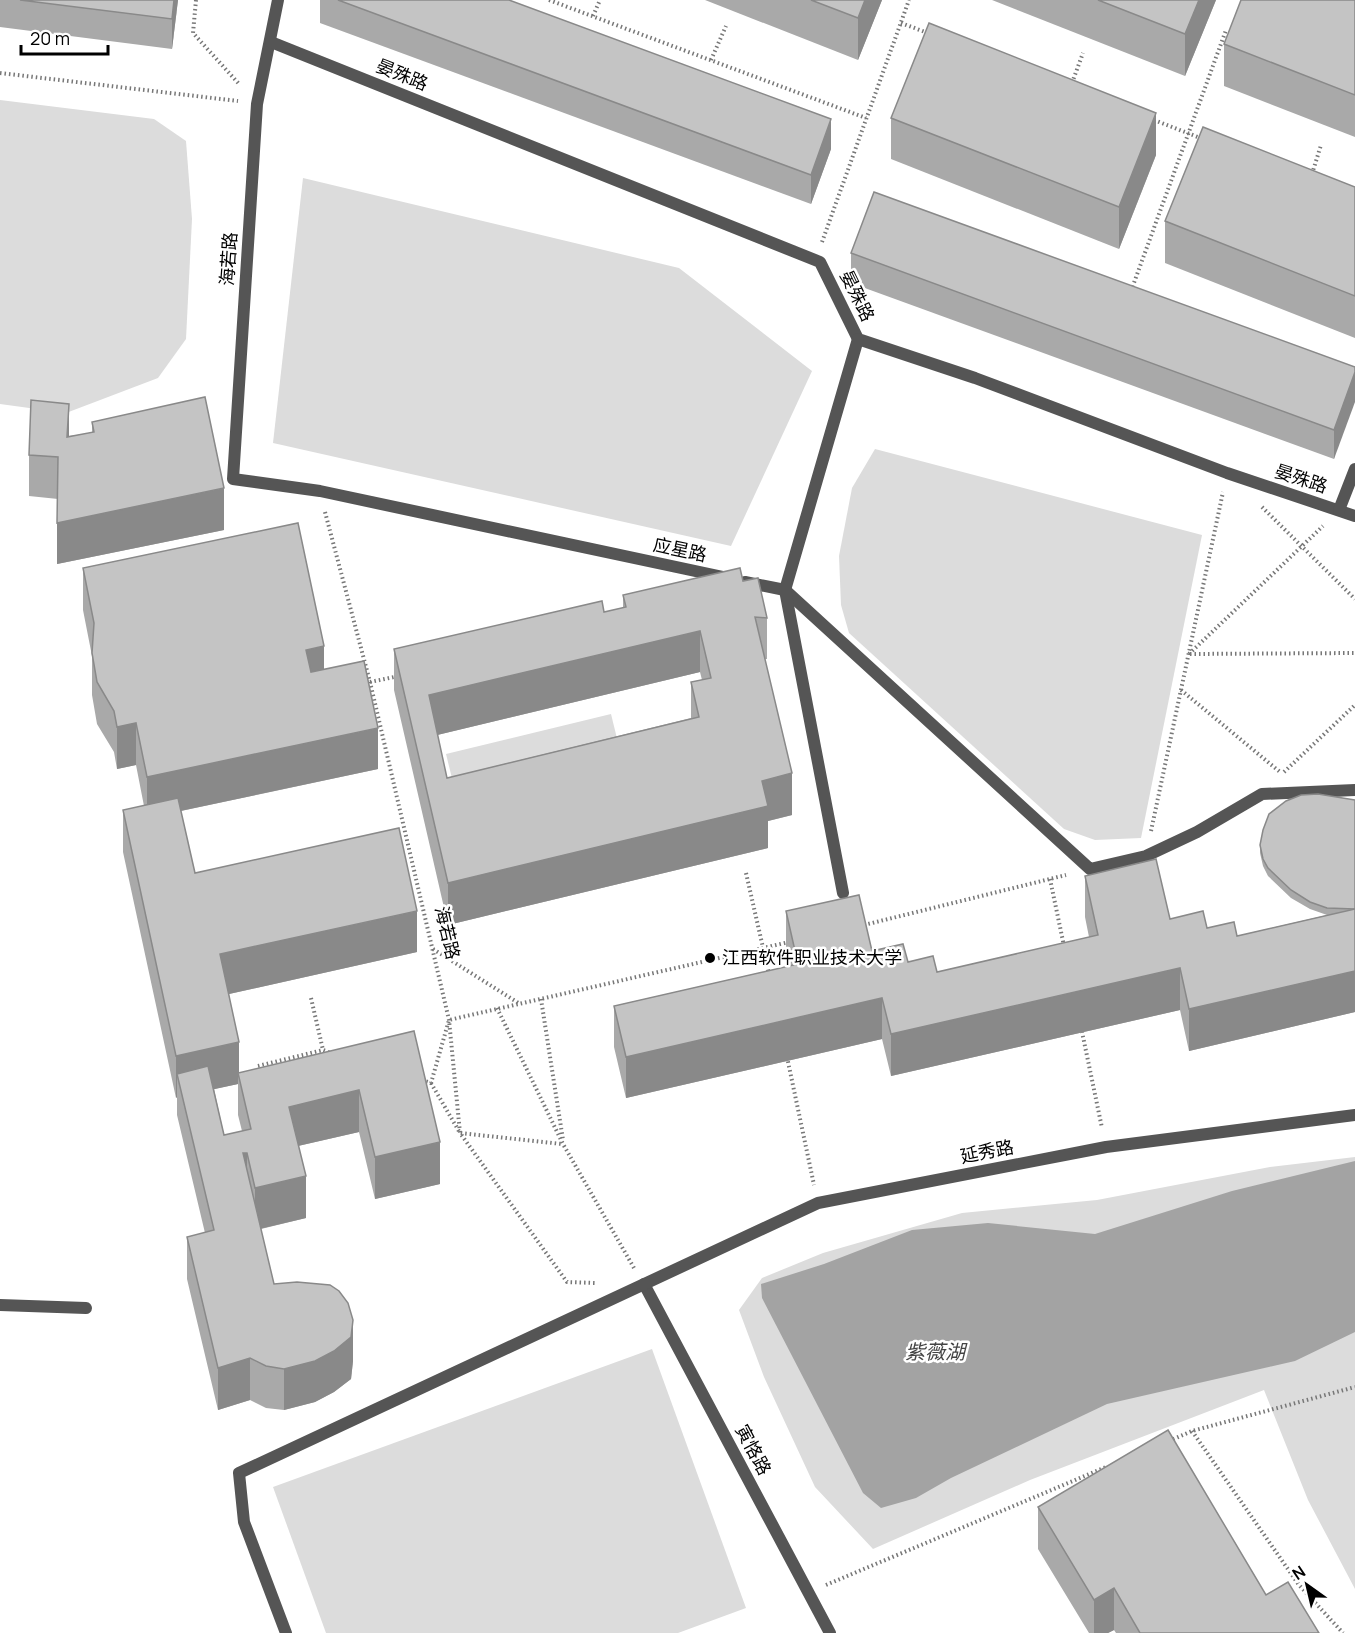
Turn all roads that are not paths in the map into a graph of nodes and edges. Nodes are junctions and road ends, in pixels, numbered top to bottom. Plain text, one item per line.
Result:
1 (278, 0) edge
2 (270, 42) junction
3 (858, 339) junction
4 (1355, 469) edge
5 (233, 478) joint
6 (1339, 510) junction
7 (1355, 516) edge
8 (784, 590) junction
9 (1355, 790) edge
10 (843, 893) dead end
11 (1355, 1115) edge
12 (644, 1284) junction
13 (0, 1305) edge
14 (86, 1308) dead end
15 (286, 1633) edge
16 (830, 1633) edge

1 - 2 street, 海若路
2 - 3 street, 晏殊路
2 - 5 street, 海若路
3 - 6 street, 晏殊路
3 - 8 street
4 - 6 street
5 - 8 street, 应星路
6 - 7 street, 晏殊路
8 - 9 street
8 - 10 street
11 - 12 street, 延秀路
12 - 15 street, 延秀路
12 - 16 street, 寅恪路
13 - 14 street

